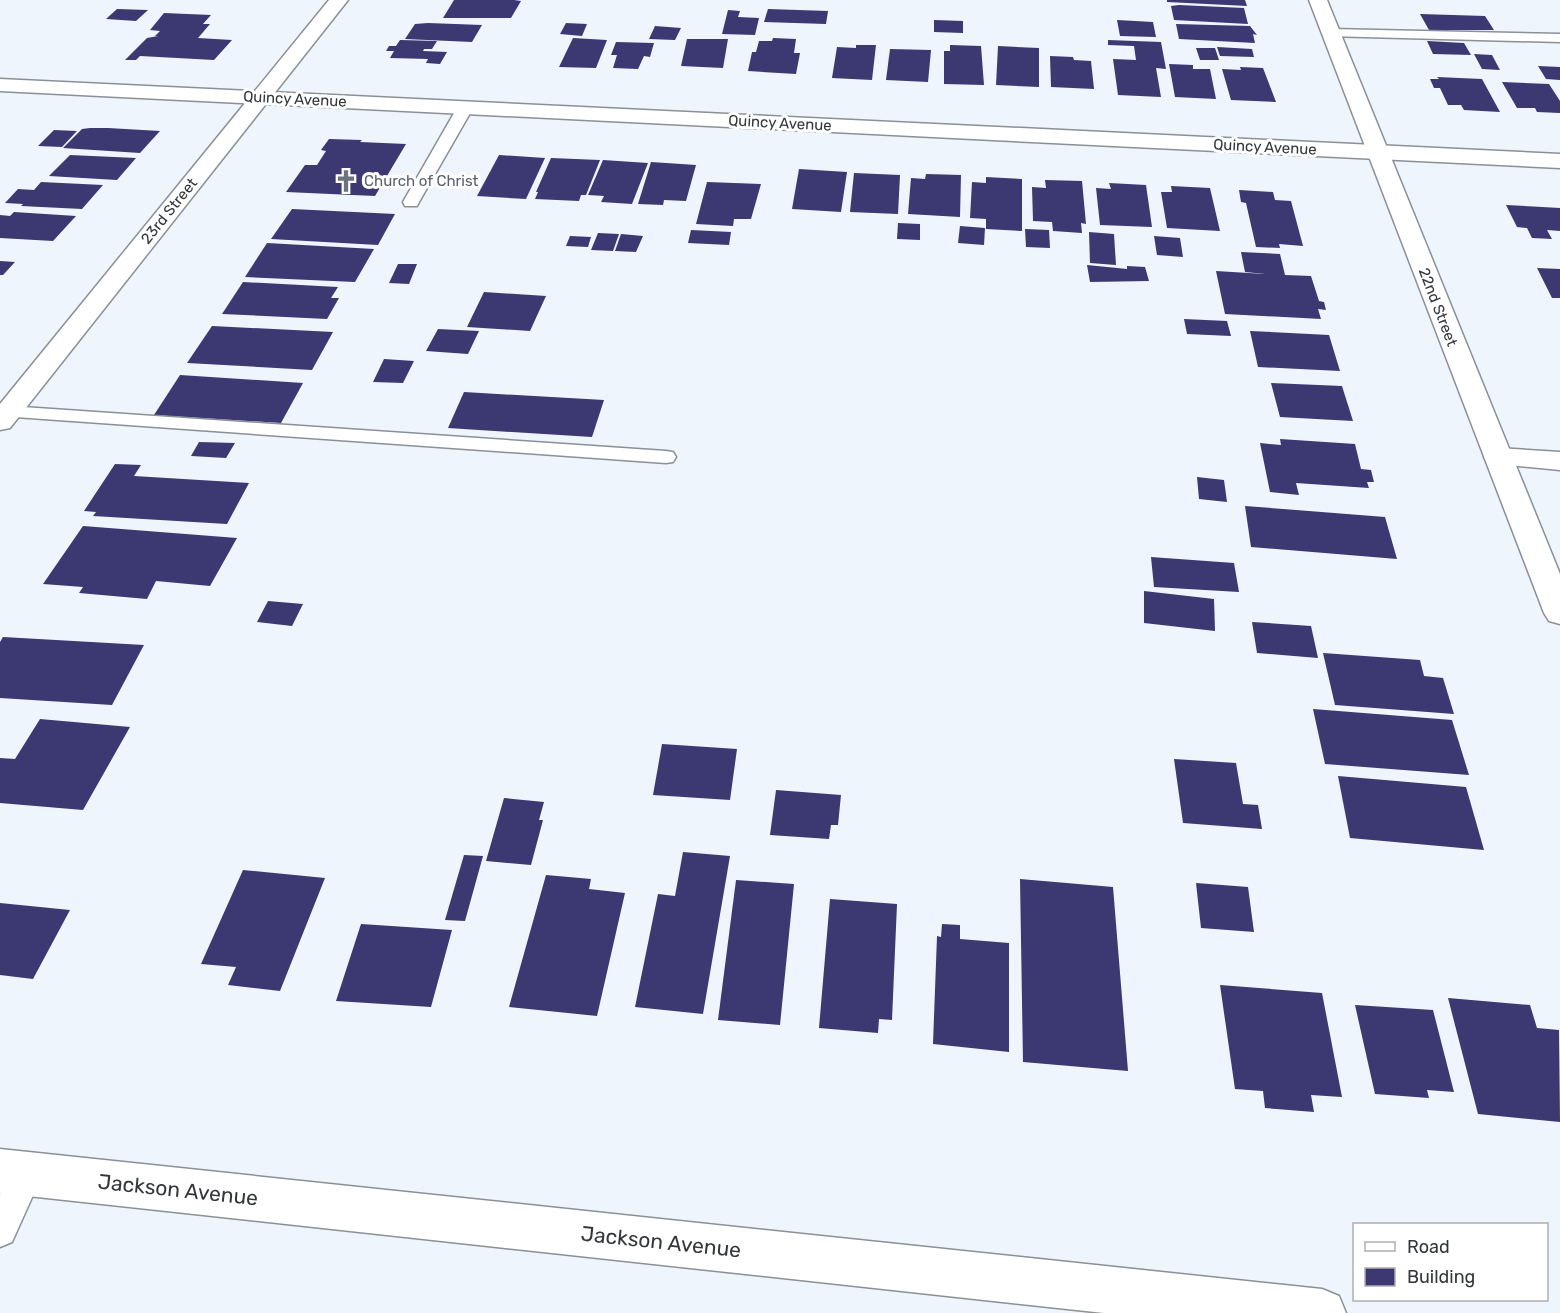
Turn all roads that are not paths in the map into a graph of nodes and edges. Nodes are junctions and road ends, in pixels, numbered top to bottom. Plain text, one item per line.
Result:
1 (339, 0) edge
2 (1318, 0) edge
3 (1331, 33) junction
4 (1560, 38) edge
5 (0, 85) edge
6 (260, 98) junction
7 (465, 108) junction
8 (1377, 152) junction
9 (1560, 161) edge
10 (411, 202) dead end
11 (4, 417) edge
12 (666, 457) dead end
13 (1497, 457) junction
14 (1560, 461) edge
15 (1560, 613) edge
16 (13, 1172) edge
17 (0, 1230) edge
18 (1322, 1313) edge

1 - 6 street, 23rd Street
2 - 3 street, 22nd Street
3 - 4 lane
3 - 8 street, 22nd Street
5 - 6 street, Quincy Avenue
6 - 7 street, Quincy Avenue
6 - 11 street, 23rd Street
7 - 8 street, Quincy Avenue
7 - 10 lane
8 - 9 street, Quincy Avenue
8 - 13 street, 22nd Street
11 - 12 lane
13 - 14 street
13 - 15 street, 22nd Street
16 - 17 lane
16 - 18 street, Jackson Avenue

